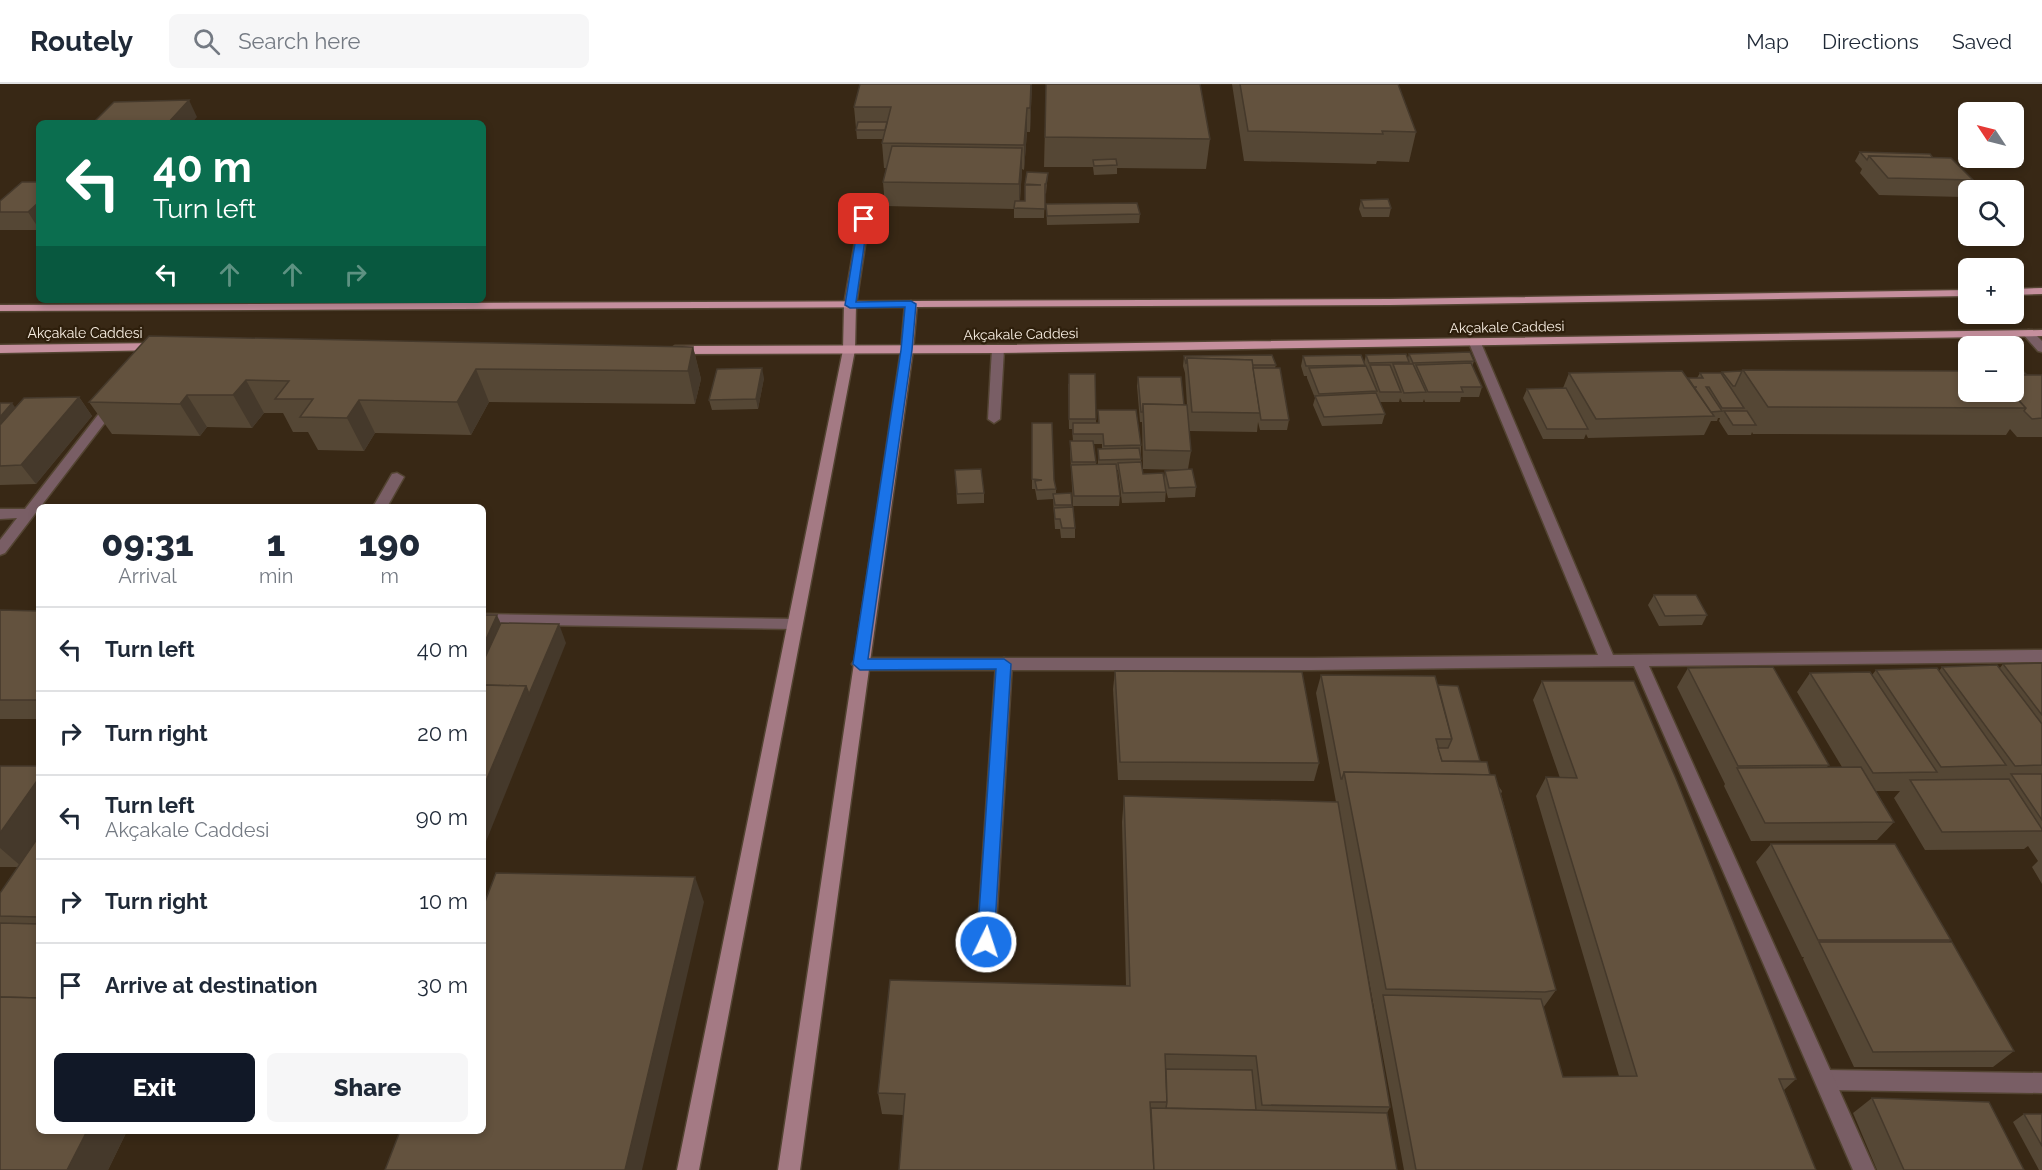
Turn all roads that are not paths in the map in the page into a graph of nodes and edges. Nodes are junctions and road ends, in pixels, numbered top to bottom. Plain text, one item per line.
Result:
1 (864, 219) dead end
2 (2042, 291) edge
3 (2024, 292) edge
4 (1958, 293) edge
5 (911, 304) junction
6 (850, 305) junction
7 (0, 308) edge
8 (2028, 333) junction
9 (2042, 333) edge
10 (1475, 343) junction
11 (2042, 348) edge
12 (0, 349) edge
13 (998, 349) junction
14 (158, 350) edge
15 (658, 350) edge
16 (849, 350) junction
17 (907, 350) junction
18 (121, 393) edge
19 (994, 419) dead end
20 (397, 477) dead end
21 (382, 504) edge
22 (0, 513) edge
23 (28, 513) junction
24 (0, 550) edge
25 (486, 619) edge
26 (795, 624) junction
27 (2042, 656) edge
28 (1608, 661) junction
29 (1639, 661) junction
30 (860, 664) junction
31 (1004, 664) junction
32 (986, 942) dead end
33 (1826, 1080) junction
34 (2042, 1083) edge
35 (688, 1170) edge
36 (789, 1170) edge
37 (1864, 1170) edge

1 - 6 street
2 - 3 main road
4 - 5 main road, Akçakale Caddesi
5 - 6 main road, Akçakale Caddesi
5 - 17 main road
6 - 7 main road, Akçakale Caddesi
6 - 16 main road
8 - 9 main road, Akçakale Caddesi
8 - 10 main road, Akçakale Caddesi
8 - 11 street
10 - 13 main road, Akçakale Caddesi
10 - 28 street
12 - 14 main road, Akçakale Caddesi
13 - 17 main road, Akçakale Caddesi
13 - 19 street
15 - 16 main road, Akçakale Caddesi
16 - 17 main road, Akçakale Caddesi
16 - 26 main road
17 - 30 main road
18 - 23 street
20 - 21 street
22 - 23 street
23 - 24 street
25 - 26 street
26 - 35 main road
27 - 29 street
28 - 29 street
28 - 31 street
29 - 33 street
30 - 31 street
30 - 36 main road
31 - 32 street
33 - 34 street
33 - 37 street

